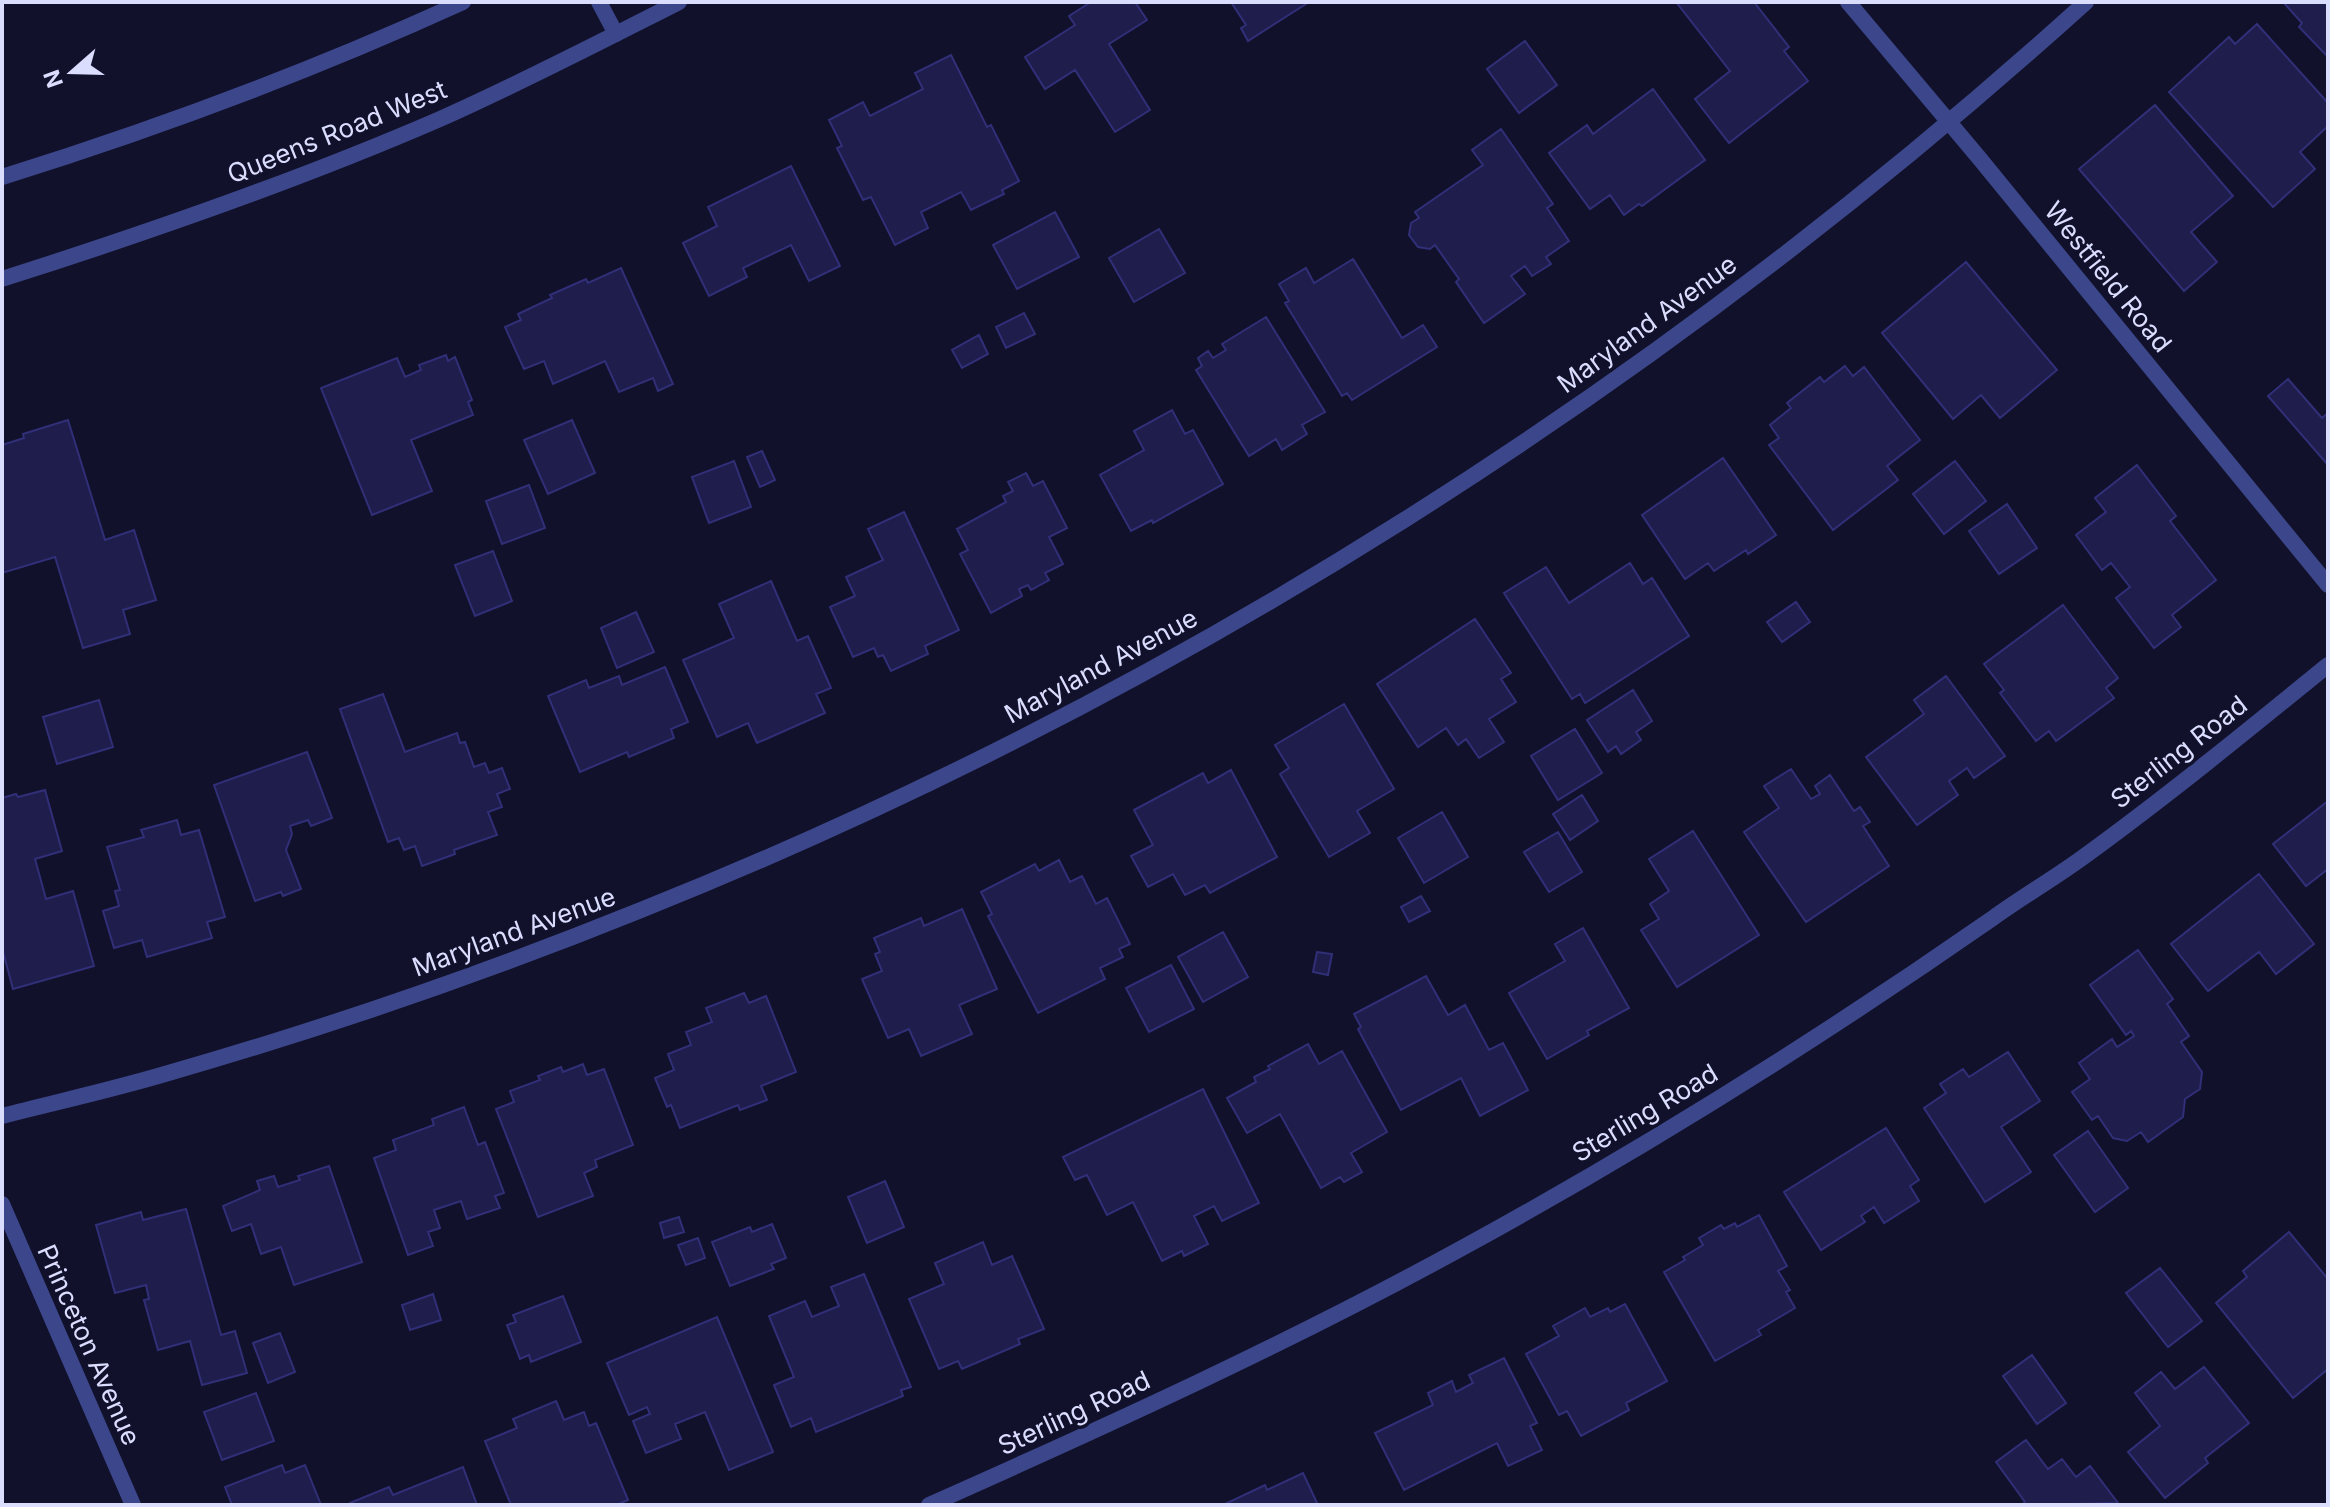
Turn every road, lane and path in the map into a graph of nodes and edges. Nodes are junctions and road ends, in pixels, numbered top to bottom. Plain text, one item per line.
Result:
1 (463, 2) edge
2 (599, 2) edge
3 (679, 2) edge
4 (1848, 2) edge
5 (2086, 2) edge
6 (616, 34) junction
7 (1949, 123) junction
8 (2, 177) edge
9 (2, 279) edge
10 (2328, 585) edge
11 (2328, 665) edge
12 (2, 1116) edge
13 (2, 1204) edge
14 (133, 1505) edge
15 (929, 1505) edge

1 - 8 street
2 - 6 street
3 - 6 street, Queens Road West
4 - 7 street, Westfield Road
5 - 7 street, Maryland Avenue
6 - 9 street, Queens Road West
7 - 10 street, Westfield Road
7 - 12 street, Maryland Avenue
11 - 15 street, Sterling Road
13 - 14 street, Princeton Avenue

